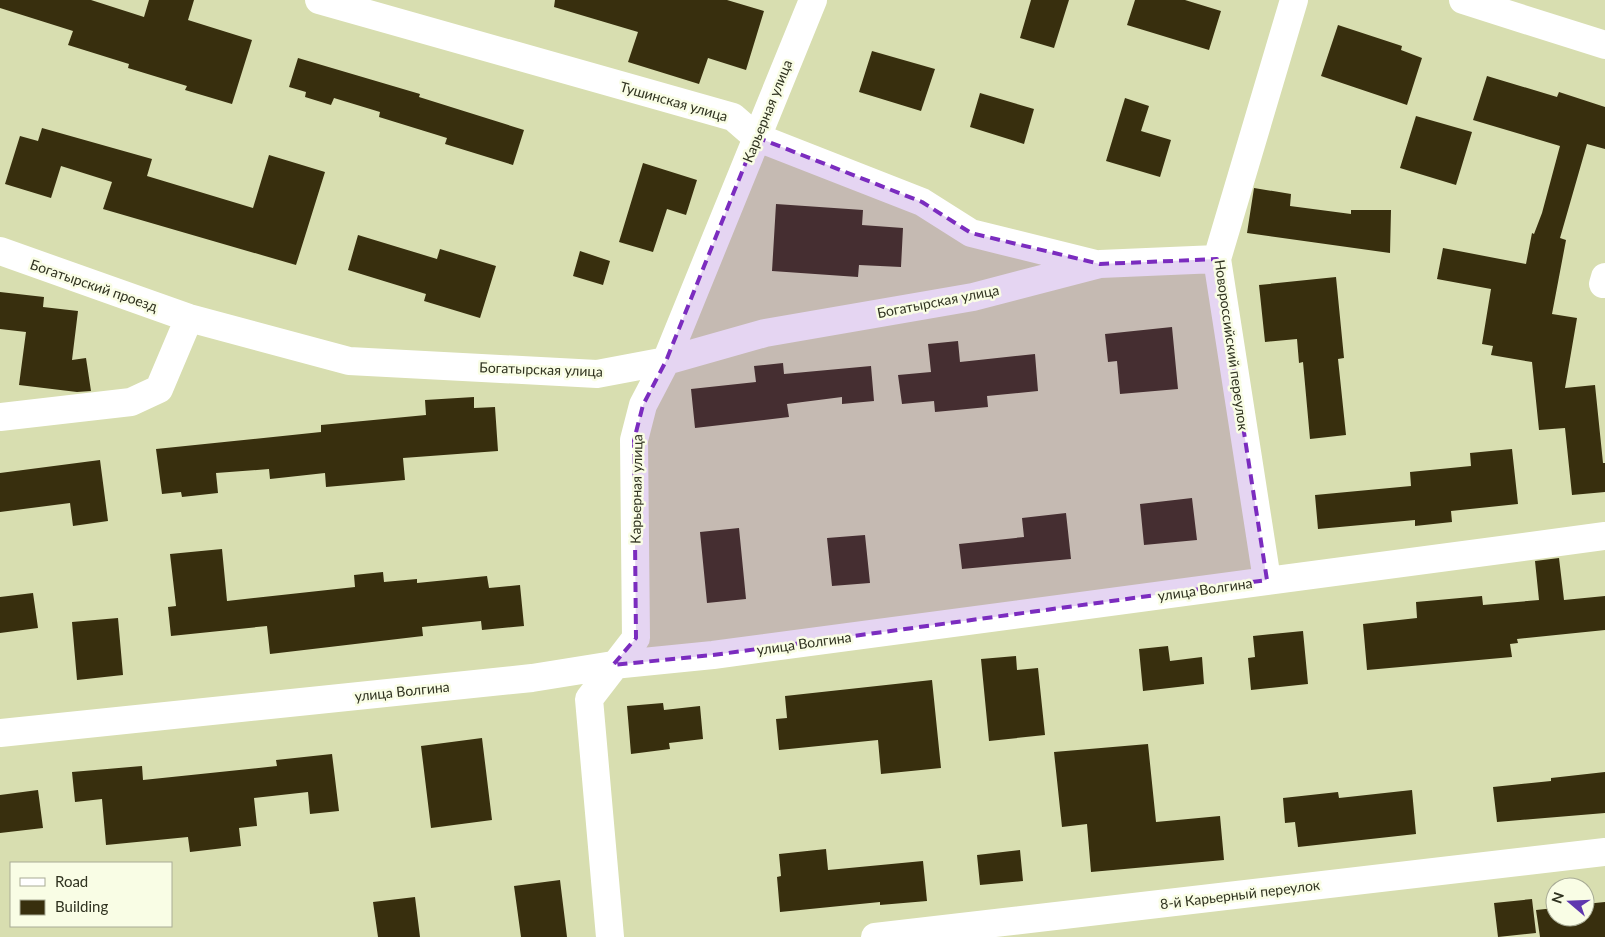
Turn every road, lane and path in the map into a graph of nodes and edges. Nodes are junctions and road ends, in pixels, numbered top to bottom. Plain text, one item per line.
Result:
1 (319, 0) edge
2 (813, 0) edge
3 (1294, 0) edge
4 (1463, 0) edge
5 (1605, 45) edge
6 (756, 137) junction
7 (0, 252) edge
8 (1217, 259) junction
9 (1100, 264) junction
10 (189, 318) junction
11 (666, 361) junction
12 (0, 417) edge
13 (1605, 536) edge
14 (1267, 580) junction
15 (613, 665) junction
16 (0, 733) edge
17 (1605, 852) edge
18 (610, 937) edge
19 (875, 937) edge

1 - 6 street, Тушинская улица
2 - 6 street, Карьерная улица
3 - 8 street, Новороссийский переулок
4 - 5 street
6 - 9 street, Тушинская улица
6 - 11 street, Карьерная улица
7 - 10 street, Богатырский проезд
8 - 9 street, Богатырская улица
8 - 14 street, Новороссийский переулок
9 - 11 street, Богатырская улица
10 - 11 street, Богатырская улица
10 - 12 street
11 - 15 street, Карьерная улица
13 - 14 street, улица Волгина
14 - 15 street, улица Волгина
15 - 16 street, улица Волгина
15 - 18 street, Карьерная улица
17 - 19 street, 8-й Карьерный переулок

